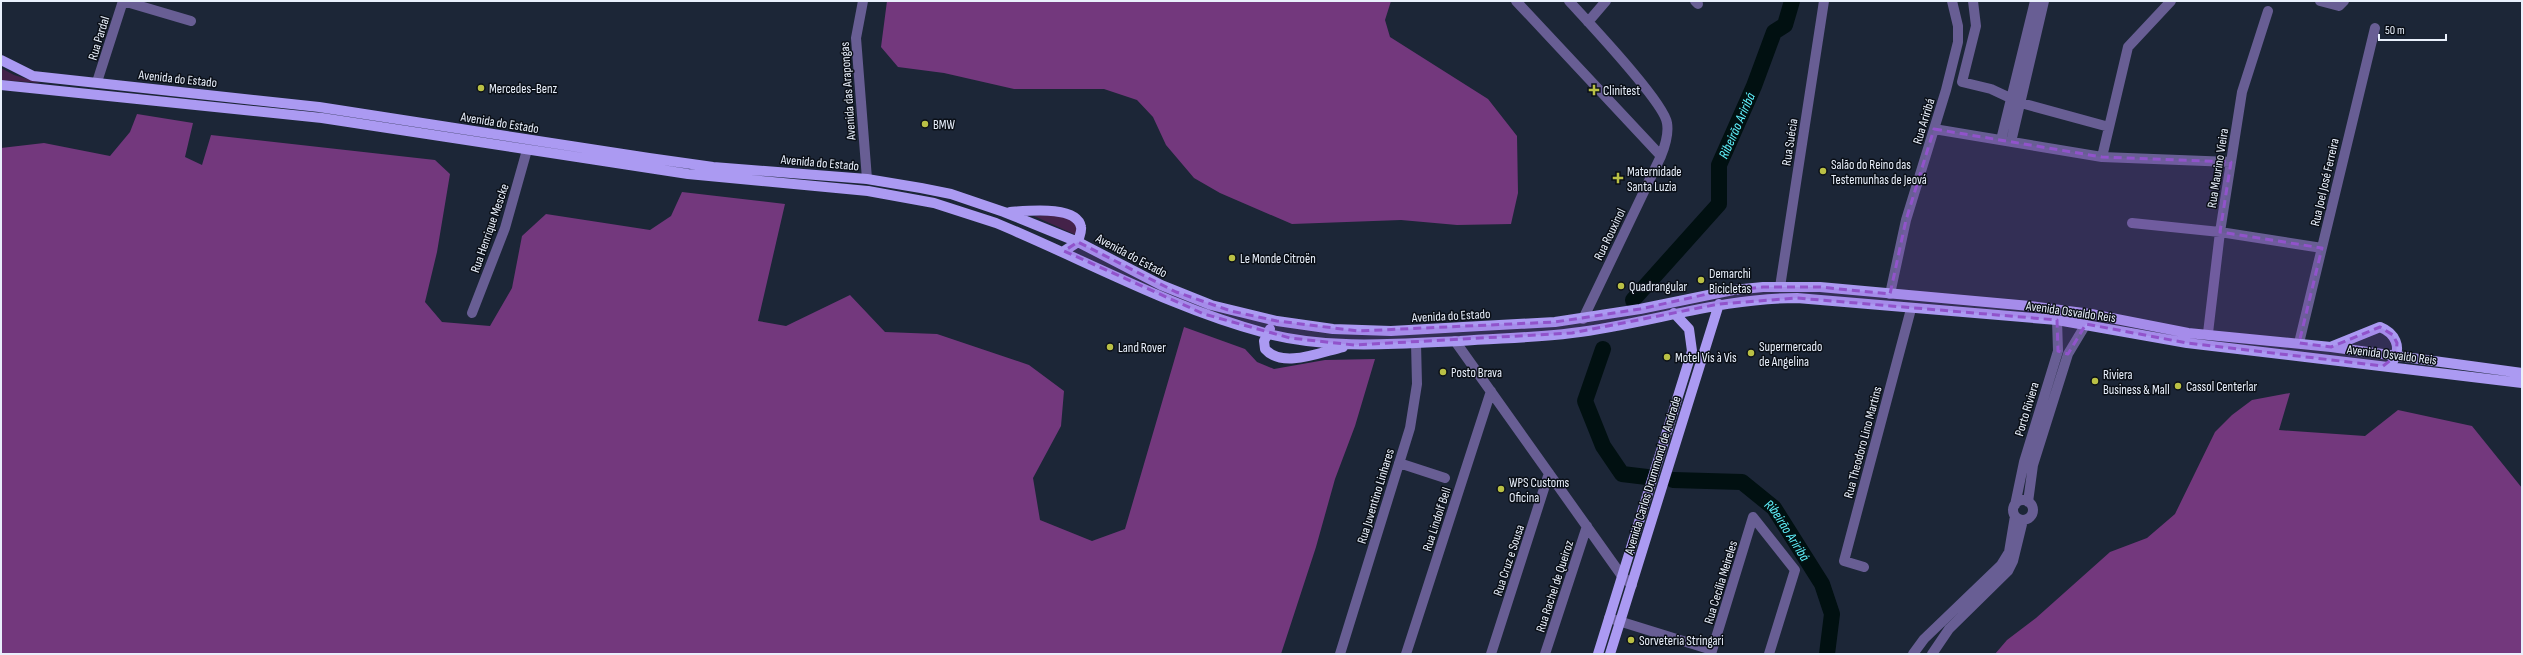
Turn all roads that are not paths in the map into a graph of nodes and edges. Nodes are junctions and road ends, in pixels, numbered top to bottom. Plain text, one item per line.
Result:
1 (123, 1) edge
2 (863, 1) edge
3 (1516, 1) edge
4 (1570, 1) edge
5 (1606, 1) edge
6 (1824, 1) edge
7 (1952, 1) edge
8 (1973, 1) edge
9 (2035, 1) edge
10 (2044, 1) edge
11 (2171, 1) edge
12 (2320, 1) edge
13 (2344, 1) edge
14 (2268, 11) dead end
15 (191, 21) dead end
16 (1588, 22) junction
17 (2374, 28) dead end
18 (1, 60) edge
19 (97, 82) junction
20 (1, 85) edge
21 (1991, 89) junction
22 (2012, 97) junction
23 (2021, 103) junction
24 (2008, 108) junction
25 (2109, 127) junction
26 (1934, 129) junction
27 (2001, 140) junction
28 (2011, 142) junction
29 (527, 150) junction
30 (1661, 156) junction
31 (2102, 157) junction
32 (2231, 162) junction
33 (867, 179) junction
34 (1004, 212) junction
35 (2132, 223) dead end
36 (2220, 232) junction
37 (1078, 242) junction
38 (2322, 248) junction
39 (1064, 251) junction
40 (1780, 287) junction
41 (1890, 294) junction
42 (1719, 304) junction
43 (1911, 309) junction
44 (472, 313) dead end
45 (1619, 313) joint
46 (1674, 313) junction
47 (1583, 319) junction
48 (2057, 320) junction
49 (1277, 321) junction
50 (2086, 324) junction
51 (1617, 326) joint
52 (1266, 333) junction
53 (2208, 333) junction
54 (1454, 341) junction
55 (1416, 343) junction
56 (2300, 343) junction
57 (1354, 345) junction
58 (2331, 347) junction
59 (1692, 351) junction
60 (2063, 352) junction
61 (1704, 354) junction
62 (2396, 356) junction
63 (2383, 366) junction
64 (2522, 373) edge
65 (2522, 383) edge
66 (1491, 391) junction
67 (1668, 428) junction
68 (1679, 432) junction
69 (2033, 447) junction
70 (1399, 463) junction
71 (1549, 473) junction
72 (1445, 478) dead end
73 (2028, 502) junction
74 (2015, 505) junction
75 (2019, 518) junction
76 (1586, 526) junction
77 (1864, 567) dead end
78 (1622, 576) junction
79 (1632, 586) junction
80 (1609, 618) junction
81 (1620, 622) junction
82 (1924, 639) junction
83 (1712, 652) edge
84 (1933, 652) edge
85 (1340, 654) edge
86 (1406, 654) edge
87 (1491, 654) edge
88 (1545, 654) edge
89 (1598, 654) edge
90 (1610, 654) edge
91 (1769, 654) edge
92 (1913, 654) edge

1 - 15 street
1 - 19 street, Rua Pardal
2 - 33 street, Avenida das Arapongas
3 - 30 street
4 - 16 street, Rua Rouxinol
5 - 16 street
6 - 40 street, Rua Suécia
7 - 26 street, Rua Ariribá
8 - 21 street
9 - 22 street
10 - 23 street
11 - 25 street
12 - 13 street
14 - 32 street, Rua Maurino Vieira
16 - 30 street, Rua Rouxinol
17 - 38 street, Rua Joel José Ferreira
18 - 19 main road, Avenida do Estado
19 - 33 main road, Avenida do Estado
20 - 29 main road, Avenida do Estado
21 - 22 street
21 - 24 street
22 - 23 street
22 - 24 street
23 - 25 street
23 - 28 street
24 - 27 street
25 - 31 street
26 - 27 street
26 - 41 street, Rua Ariribá
27 - 28 street
28 - 31 street
29 - 39 main road, Avenida do Estado
29 - 44 street, Rua Henrique Mescke
30 - 47 street, Rua Rouxinol
31 - 32 street
32 - 36 street, Rua Maurino Vieira
33 - 34 main road, Avenida do Estado
34 - 37 main road, Avenida do Estado
34 - 37 main road
35 - 36 street
36 - 38 street
36 - 53 street, Rua Maurino Vieira
37 - 39 main road
37 - 49 main road, Avenida do Estado
38 - 56 street, Rua Joel José Ferreira
39 - 52 main road, Avenida do Estado
40 - 41 main road, Avenida Osvaldo Reis
40 - 45 main road, Avenida Osvaldo Reis
41 - 53 main road, Avenida Osvaldo Reis
42 - 43 main road, Avenida Osvaldo Reis
42 - 46 main road, Avenida Osvaldo Reis
42 - 61 main road, Avenida Carlos Drummond de Andrade
43 - 48 main road, Avenida Osvaldo Reis
43 - 77 street, Rua Theodoro Lino Martins
45 - 47 main road, Avenida do Estado
46 - 51 main road, Avenida Osvaldo Reis
46 - 59 main road, Avenida Carlos Drummond de Andrade
47 - 49 main road, Avenida do Estado
48 - 50 main road, Avenida Osvaldo Reis
48 - 60 street, Porto Riviera
49 - 52 main road
50 - 60 street, Porto Riviera
50 - 63 main road, Avenida Osvaldo Reis
51 - 54 main road, Avenida do Estado
52 - 57 main road, Avenida do Estado
52 - 57 main road
53 - 56 main road, Avenida Osvaldo Reis
54 - 55 main road, Avenida do Estado
54 - 66 street
55 - 57 main road, Avenida do Estado
55 - 70 street, Rua Juventino Linhares
56 - 58 main road, Avenida Osvaldo Reis
58 - 62 main road, Avenida Osvaldo Reis
58 - 62 main road
59 - 61 main road
59 - 67 main road, Avenida Carlos Drummond de Andrade
60 - 69 street, Porto Riviera
61 - 68 main road, Avenida Carlos Drummond de Andrade
62 - 63 main road
62 - 64 main road, Avenida Osvaldo Reis
63 - 65 main road, Avenida Osvaldo Reis
66 - 71 street
66 - 86 street, Rua Lindolf Bell
67 - 68 main road
67 - 78 main road, Avenida Carlos Drummond de Andrade
68 - 79 main road, Avenida Carlos Drummond de Andrade
69 - 73 street, Porto Riviera
69 - 74 street, Porto Riviera
70 - 72 street
70 - 85 street, Rua Juventino Linhares
71 - 76 street
71 - 87 street, Rua Cruz e Sousa
73 - 74 street
73 - 75 street
74 - 75 street
75 - 82 street
75 - 84 street
76 - 78 street
76 - 88 street, Rua Rachel de Queiroz
78 - 79 street
78 - 80 main road, Avenida Carlos Drummond de Andrade
79 - 81 main road, Avenida Carlos Drummond de Andrade
80 - 81 street
80 - 89 main road, Avenida Carlos Drummond de Andrade
81 - 83 street
81 - 90 main road, Avenida Carlos Drummond de Andrade
82 - 84 street
82 - 92 street
83 - 91 street, Rua Cecília Meireles

